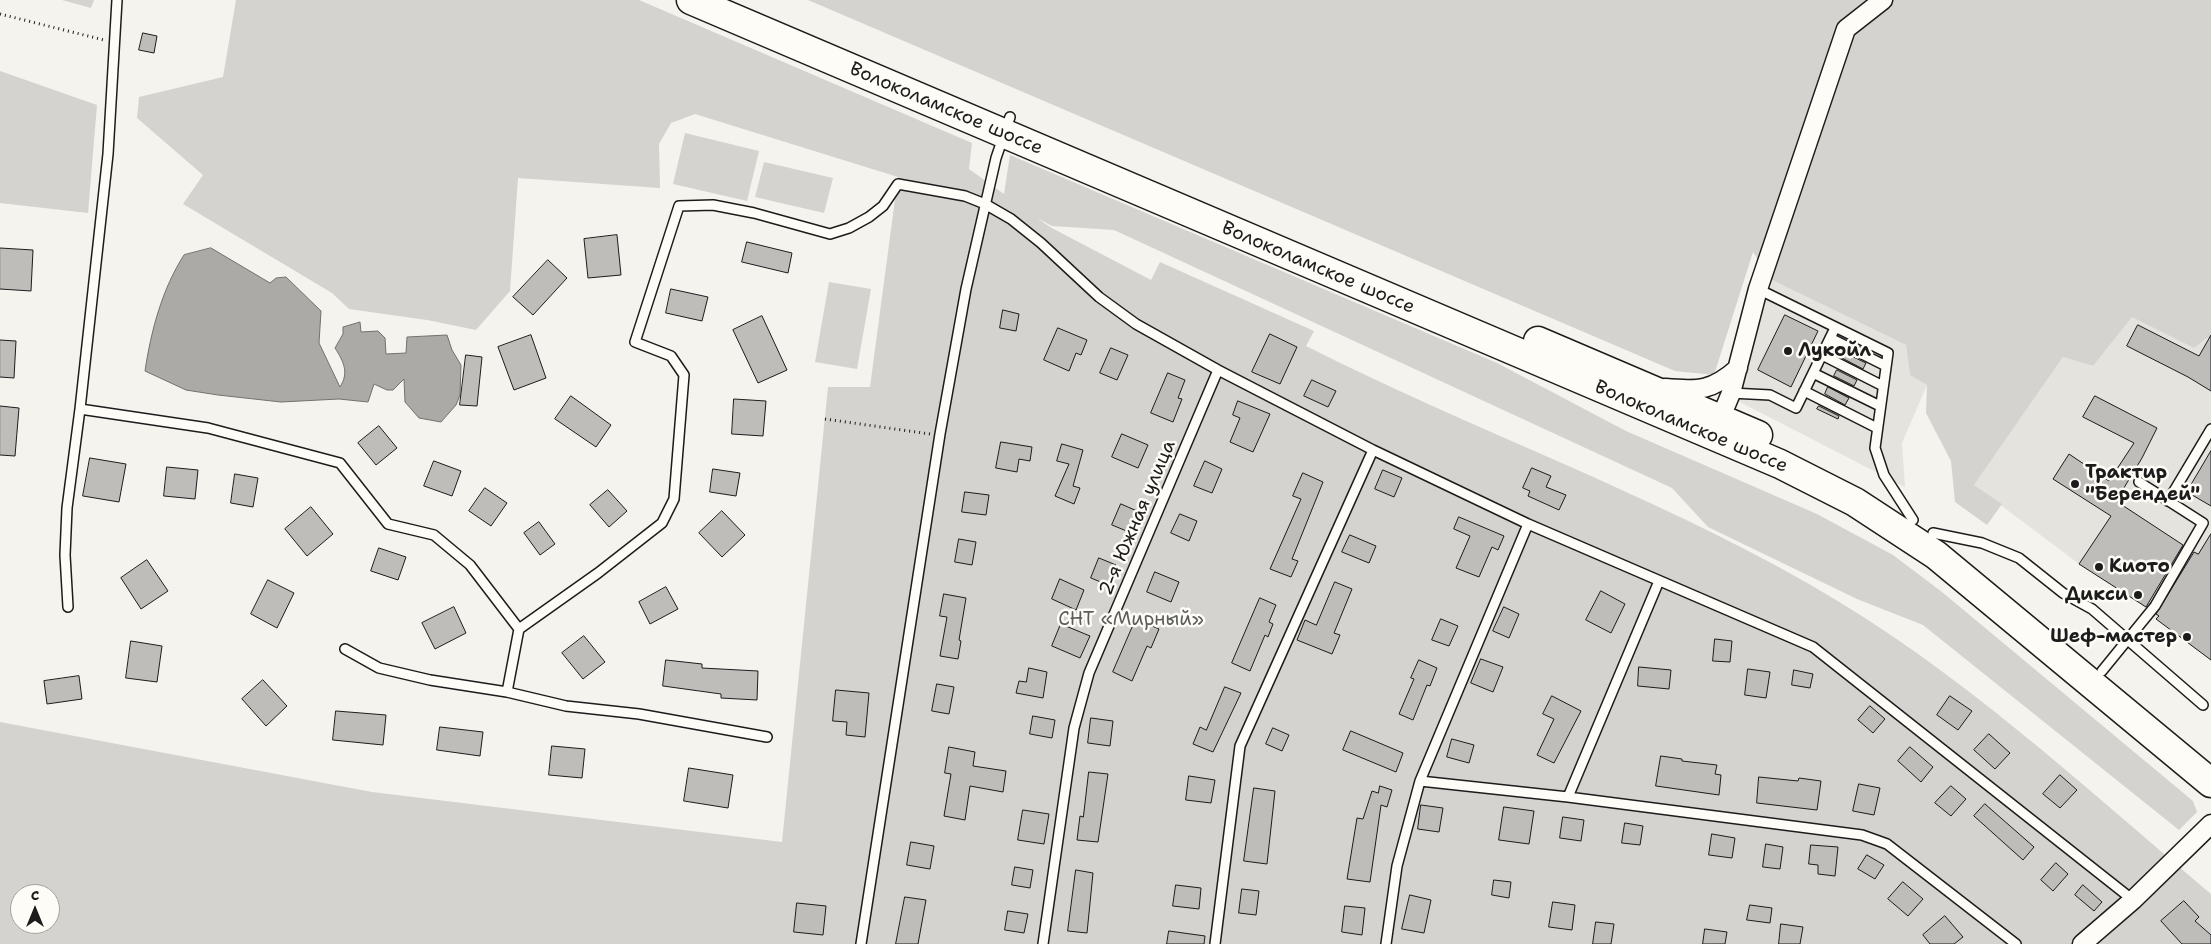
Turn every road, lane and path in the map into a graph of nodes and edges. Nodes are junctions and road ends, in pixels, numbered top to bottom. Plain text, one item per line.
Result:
1 (117, 0) edge
2 (691, 0) edge
3 (738, 0) edge
4 (1883, 0) edge
5 (0, 14) edge
6 (113, 43) junction
7 (1007, 125) junction
8 (985, 204) junction
9 (1758, 289) junction
10 (1835, 328) junction
11 (1830, 338) junction
12 (1822, 355) junction
13 (1886, 366) junction
14 (1738, 368) junction
15 (1218, 370) junction
16 (1813, 373) junction
17 (1883, 386) junction
18 (1648, 387) junction
19 (1804, 391) junction
20 (1731, 393) junction
21 (1880, 406) junction
22 (80, 409) junction
23 (824, 419) dead end
24 (1717, 427) junction
25 (1878, 428) junction
26 (2211, 429) edge
27 (940, 434) junction
28 (1373, 450) junction
29 (2139, 482) dead end
30 (2168, 501) junction
31 (1528, 524) junction
32 (1932, 537) junction
33 (1659, 580) junction
34 (68, 607) dead end
35 (519, 630) junction
36 (2128, 640) junction
37 (345, 649) dead end
38 (2102, 671) junction
39 (507, 692) junction
40 (2203, 705) dead end
41 (767, 737) dead end
42 (2211, 762) edge
43 (1420, 781) junction
44 (2211, 783) edge
45 (1568, 797) junction
46 (2211, 824) edge
47 (2133, 900) junction
48 (861, 944) edge
49 (1044, 944) edge
50 (1215, 944) edge
51 (1386, 944) edge
52 (2016, 944) edge
53 (2082, 944) edge

1 - 6 lane
2 - 7 main road, Волоколамское шоссе
3 - 7 main road, Волоколамское шоссе
4 - 9 street
5 - 6 path
6 - 22 lane
7 - 8 lane
7 - 18 main road, Волоколамское шоссе
7 - 24 main road, Волоколамское шоссе
8 - 15 lane
8 - 27 lane
8 - 35 lane
9 - 10 lane
9 - 14 street
10 - 11 lane
10 - 13 lane
11 - 12 lane
11 - 13 lane
12 - 16 lane
12 - 17 lane
13 - 17 lane
14 - 18 street
14 - 20 street
15 - 28 lane
15 - 49 lane, 2-я Южная улица
16 - 19 lane
16 - 21 lane
17 - 21 lane
18 - 24 main road, Волоколамское шоссе
19 - 20 lane
19 - 25 lane
20 - 24 street
21 - 25 lane
22 - 34 lane
22 - 35 lane
23 - 27 path
24 - 32 main road, Волоколамское шоссе
24 - 32 main road, Волоколамское шоссе
25 - 32 lane
26 - 30 lane
27 - 48 lane
28 - 31 lane
28 - 50 lane
29 - 30 lane
30 - 36 lane
31 - 33 lane
31 - 43 lane
32 - 36 lane
32 - 38 main road
32 - 44 main road
33 - 45 lane
33 - 47 lane
35 - 39 lane
36 - 38 lane
36 - 40 lane
37 - 39 lane
38 - 42 main road
39 - 41 lane
43 - 45 lane
43 - 51 lane
45 - 52 lane
46 - 47 street
47 - 53 street

